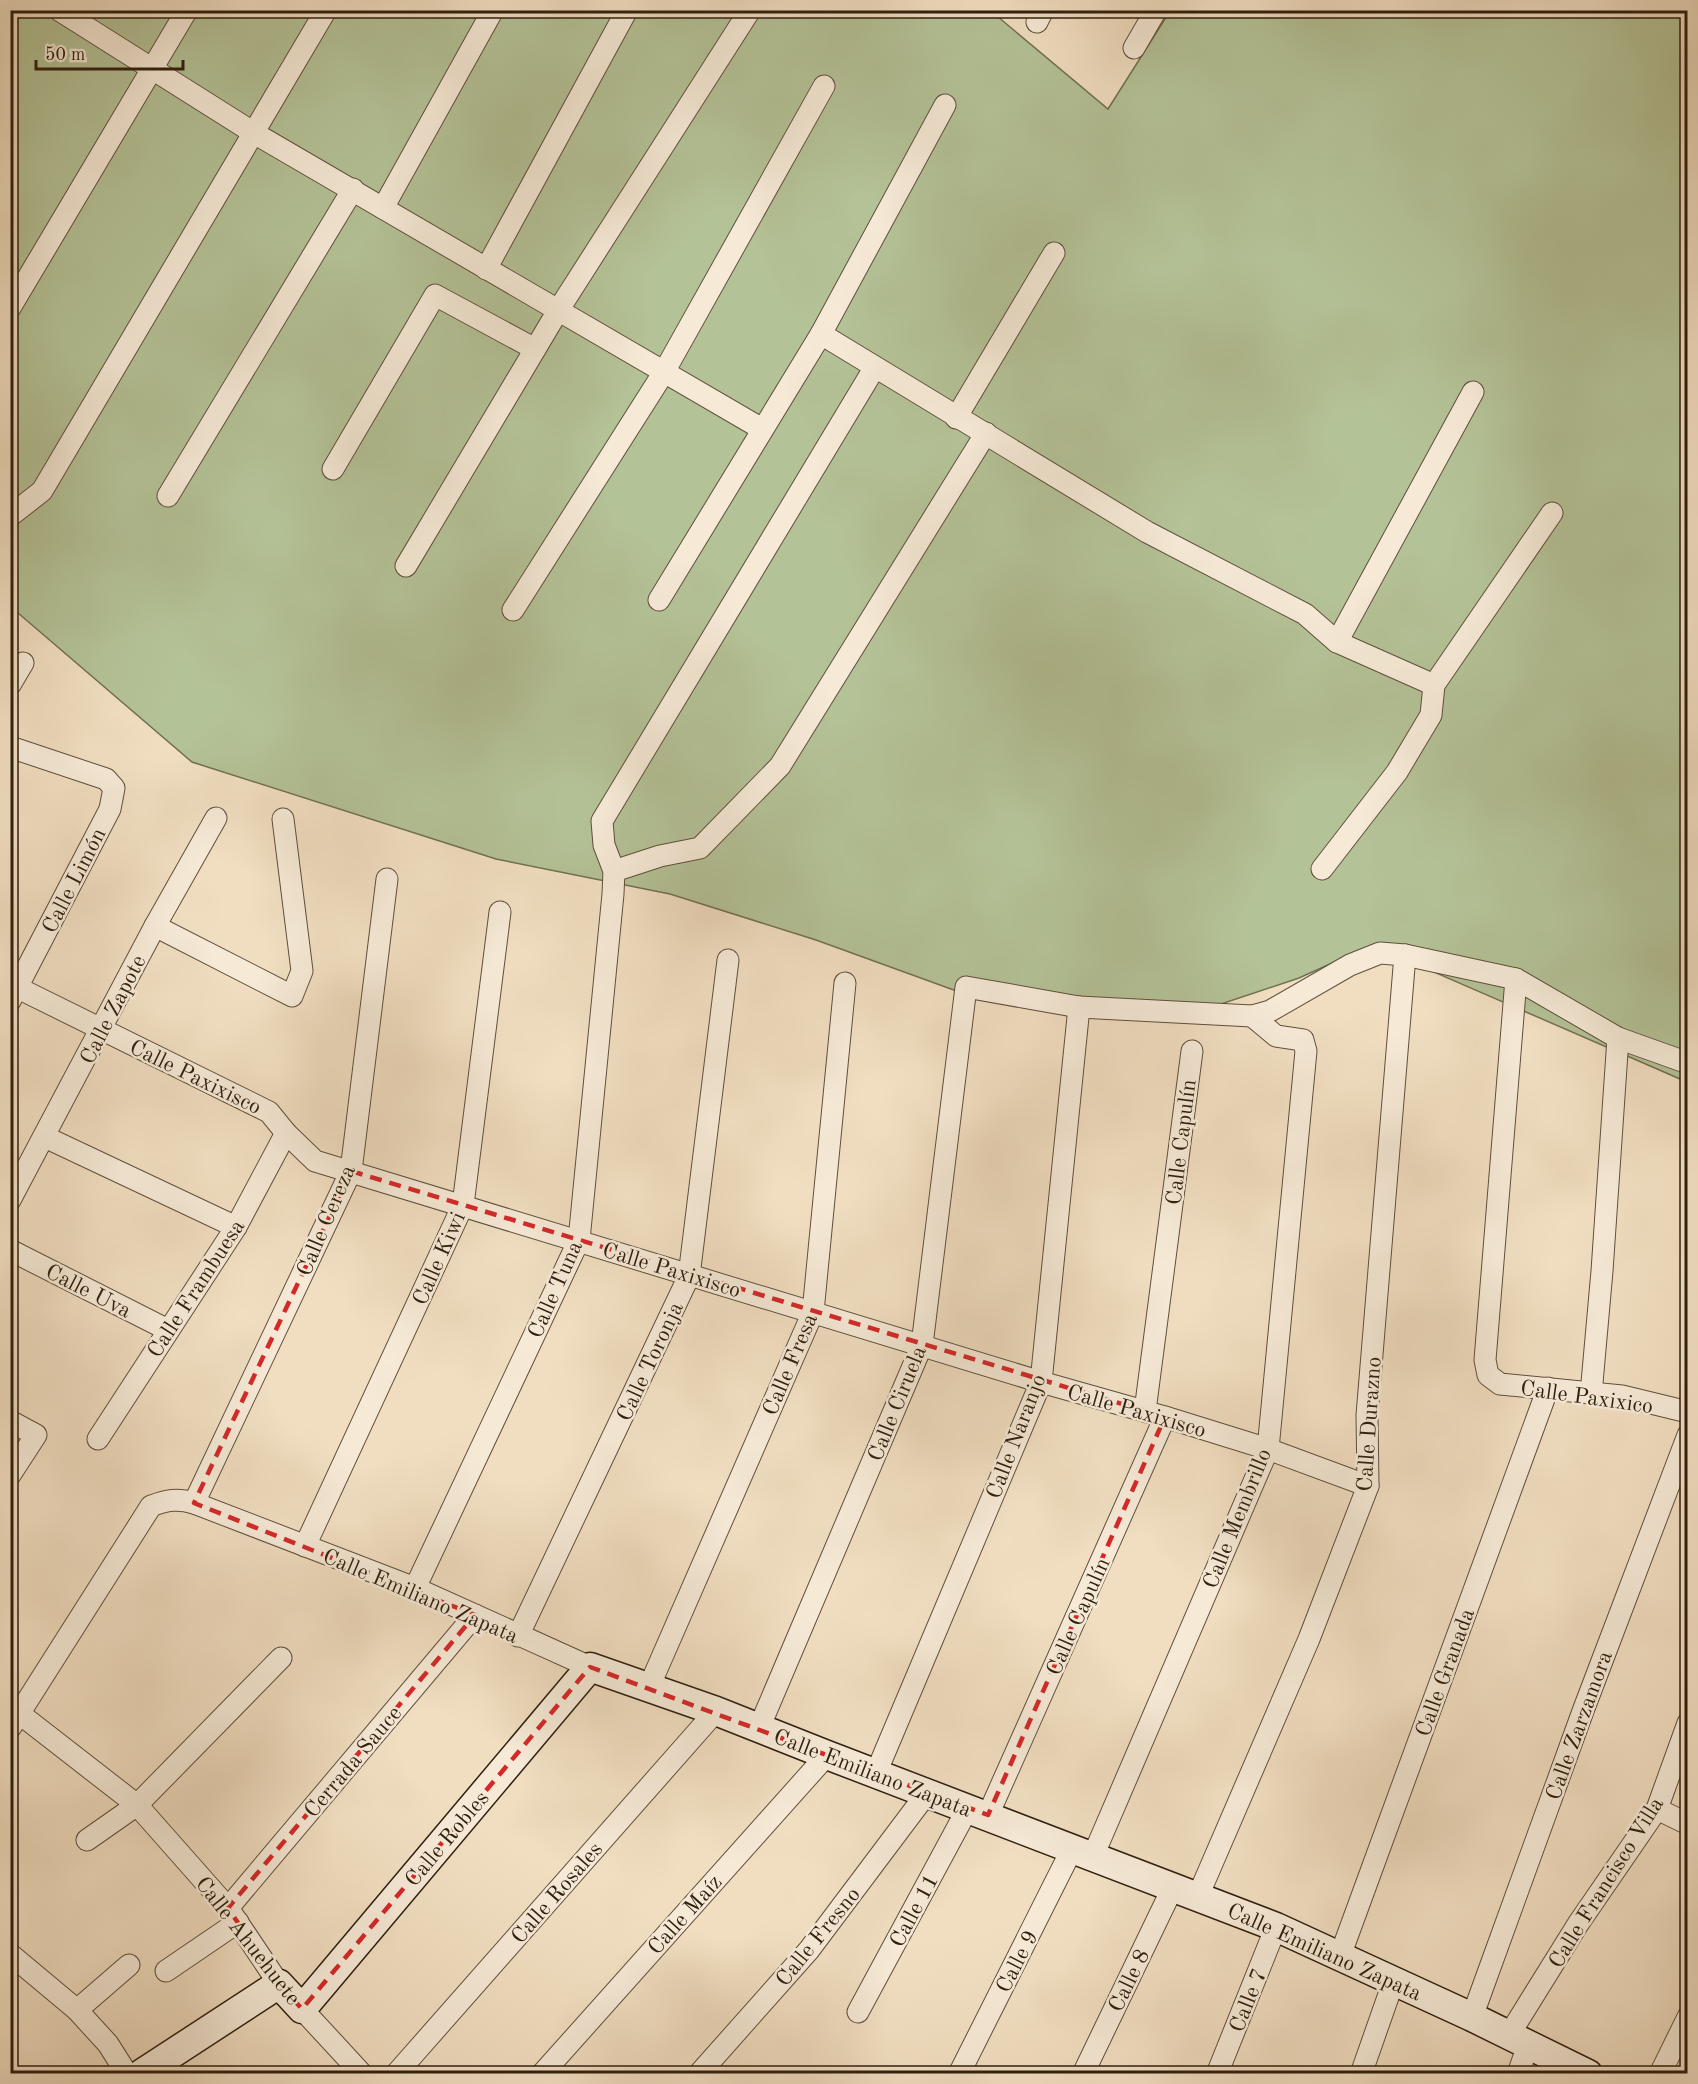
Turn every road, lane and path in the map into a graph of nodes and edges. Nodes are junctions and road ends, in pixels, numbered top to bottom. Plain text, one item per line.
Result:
1 (187, 10) edge
2 (326, 10) edge
3 (493, 10) edge
4 (627, 10) edge
5 (750, 10) edge
6 (1156, 10) edge
7 (69, 13) edge
8 (1134, 48) dead end
9 (153, 70) junction
10 (824, 86) dead end
11 (945, 105) dead end
12 (254, 133) junction
13 (353, 189) junction
14 (383, 208) junction
15 (1054, 253) dead end
16 (486, 269) junction
17 (10, 308) edge
18 (559, 309) junction
19 (821, 334) junction
20 (535, 349) junction
21 (875, 367) junction
22 (664, 372) junction
23 (1473, 392) dead end
24 (957, 418) junction
25 (762, 429) junction
26 (986, 433) junction
27 (333, 469) dead end
28 (168, 496) dead end
29 (1552, 513) dead end
30 (10, 516) edge
31 (406, 566) dead end
32 (659, 600) dead end
33 (513, 609) dead end
34 (1337, 642) junction
35 (23, 663) dead end
36 (10, 685) edge
37 (1434, 686) junction
38 (10, 747) edge
39 (216, 818) dead end
40 (283, 819) dead end
41 (1322, 869) dead end
42 (614, 871) junction
43 (387, 879) dead end
44 (500, 912) dead end
45 (155, 926) junction
46 (1405, 955) junction
47 (728, 960) dead end
48 (1516, 979) junction
49 (845, 983) dead end
50 (13, 991) edge
51 (1079, 1006) junction
52 (1252, 1016) junction
53 (102, 1029) junction
54 (1618, 1038) junction
55 (1192, 1051) dead end
56 (1688, 1063) edge
57 (285, 1133) junction
58 (45, 1137) junction
59 (351, 1172) junction
60 (10, 1200) edge
61 (463, 1205) junction
62 (236, 1227) junction
63 (579, 1240) junction
64 (10, 1250) edge
65 (689, 1276) junction
66 (813, 1312) junction
67 (168, 1330) junction
68 (921, 1346) junction
69 (1041, 1382) junction
70 (1548, 1388) junction
71 (1591, 1394) junction
72 (1688, 1412) edge
73 (1155, 1414) junction
74 (10, 1421) edge
75 (1688, 1435) edge
76 (98, 1439) dead end
77 (1268, 1449) junction
78 (10, 1475) edge
79 (1368, 1486) junction
80 (194, 1503) junction
81 (305, 1546) junction
82 (415, 1588) junction
83 (475, 1615) junction
84 (518, 1636) junction
85 (280, 1658) dead end
86 (590, 1666) junction
87 (649, 1687) junction
88 (716, 1711) junction
89 (15, 1721) edge
90 (1688, 1723) edge
91 (759, 1728) junction
92 (827, 1755) junction
93 (876, 1773) junction
94 (927, 1793) junction
95 (137, 1805) junction
96 (1657, 1809) junction
97 (978, 1812) junction
98 (1688, 1824) edge
99 (87, 1840) dead end
100 (1083, 1852) junction
101 (1185, 1892) junction
102 (233, 1915) junction
103 (1276, 1927) junction
104 (10, 1954) edge
105 (1340, 1956) junction
106 (129, 1965) dead end
107 (166, 1971) dead end
108 (1394, 1980) junction
109 (279, 1984) junction
110 (302, 2009) junction
111 (77, 2010) junction
112 (858, 2012) dead end
113 (1472, 2017) junction
114 (1688, 2017) edge
115 (1519, 2040) junction
116 (127, 2073) edge
117 (141, 2073) edge
118 (362, 2073) edge
119 (396, 2073) edge
120 (542, 2073) edge
121 (699, 2073) edge
122 (959, 2073) edge
123 (1083, 2073) edge
124 (1217, 2073) edge
125 (1361, 2073) edge
126 (1518, 2073) edge
127 (1588, 2073) edge
128 (1660, 2073) edge

1 - 9 street
2 - 12 street
3 - 14 street
4 - 16 street
5 - 18 street
6 - 8 street
7 - 9 street
9 - 12 street
9 - 17 street
10 - 22 street
11 - 19 street
12 - 13 street
12 - 30 street
13 - 14 street
13 - 28 street
14 - 16 street
15 - 24 street
16 - 18 street
18 - 20 street
18 - 22 street
19 - 21 street
19 - 25 street
20 - 27 street
20 - 31 street
21 - 24 street
21 - 42 street
22 - 25 street
22 - 33 street
23 - 34 street
24 - 26 street
25 - 32 street
26 - 34 street
26 - 42 street
29 - 37 street
34 - 37 street
35 - 36 street
37 - 41 street
38 - 50 street, Calle Limón
39 - 45 street, Calle Zapote
40 - 45 street
42 - 63 street, Calle Tuna
43 - 59 street, Calle Cereza
44 - 61 street, Calle Kiwi
45 - 53 street, Calle Zapote
46 - 48 street
46 - 52 street
46 - 79 street, Calle Durazno
47 - 65 street, Calle Toronja
48 - 54 street
48 - 70 street, Calle Paxixico
49 - 66 street, Calle Fresa
50 - 53 street, Calle Paxixisco
51 - 52 street
51 - 68 street, Calle Ciruela
51 - 69 street, Calle Naranjo
52 - 77 street, Calle Membrillo
53 - 57 street, Calle Paxixisco
53 - 58 street, Calle Zapote
54 - 56 street
54 - 71 street
55 - 73 street, Calle Capulín
57 - 59 street, Calle Paxixisco
57 - 62 street, Calle Frambuesa
58 - 60 street, Calle Zapote
58 - 62 street
59 - 61 street, Calle Paxixisco
59 - 80 street, Calle Cereza
61 - 63 street, Calle Paxixisco
61 - 81 street, Calle Kiwi
62 - 67 street, Calle Frambuesa
63 - 65 street, Calle Paxixisco
63 - 82 street, Calle Tuna
64 - 67 street, Calle Uva
65 - 66 street, Calle Paxixisco
65 - 84 street, Calle Toronja
66 - 68 street, Calle Paxixisco
66 - 87 street, Calle Fresa
67 - 76 street, Calle Frambuesa
68 - 69 street, Calle Paxixisco
68 - 91 street, Calle Ciruela
69 - 73 street, Calle Paxixisco
69 - 93 street, Calle Naranjo
70 - 71 street, Calle Paxixico
70 - 105 street, Calle Granada
71 - 72 street, Calle Paxixico
73 - 77 street, Calle Paxixisco
73 - 97 street, Calle Capulín
74 - 78 street
75 - 113 street, Calle Zarzamora
77 - 79 street, Calle Paxixisco
77 - 100 street, Calle Membrillo
79 - 101 street, Calle Durazno
80 - 81 street, Calle Emiliano Zapata
80 - 89 street, Calle Emiliano Zapata
81 - 82 street, Calle Emiliano Zapata
82 - 83 street, Calle Emiliano Zapata
83 - 84 street, Calle Emiliano Zapata
83 - 102 street, Cerrada Sauce
84 - 86 street, Calle Emiliano Zapata
85 - 95 street
86 - 87 main road, Calle Emiliano Zapata
86 - 110 main road, Calle Robles
87 - 88 main road, Calle Emiliano Zapata
88 - 91 main road, Calle Emiliano Zapata
88 - 119 street, Calle Rosales
89 - 95 street, Calle Ahuehuete
90 - 96 street, Calle Francisco Villa
91 - 92 main road, Calle Emiliano Zapata
92 - 93 main road, Calle Emiliano Zapata
92 - 120 street, Calle Maíz
93 - 94 main road, Calle Emiliano Zapata
94 - 97 main road, Calle Emiliano Zapata
94 - 121 street, Calle Fresno
95 - 99 street
95 - 102 street, Calle Ahuehuete
96 - 98 street
96 - 115 street, Calle Francisco Villa
97 - 100 main road, Calle Emiliano Zapata
97 - 112 street, Calle 11
100 - 101 main road, Calle Emiliano Zapata
100 - 122 street, Calle 9
101 - 103 main road, Calle Emiliano Zapata
101 - 123 street, Calle 8
102 - 107 street, Cerrada Sauce
102 - 109 street, Calle Ahuehuete
103 - 105 main road, Calle Emiliano Zapata
103 - 124 street, Calle 7
104 - 111 street
105 - 108 main road, Calle Emiliano Zapata
106 - 111 street
108 - 113 main road, Calle Emiliano Zapata
108 - 125 street
109 - 110 main road, Calle Ahuehuete
109 - 117 main road
110 - 118 street, Calle Ahuehuete
111 - 116 street
113 - 115 main road, Calle Emiliano Zapata
114 - 128 street
115 - 126 street, Calle Francisco Villa
115 - 127 main road, Calle Emiliano Zapata

